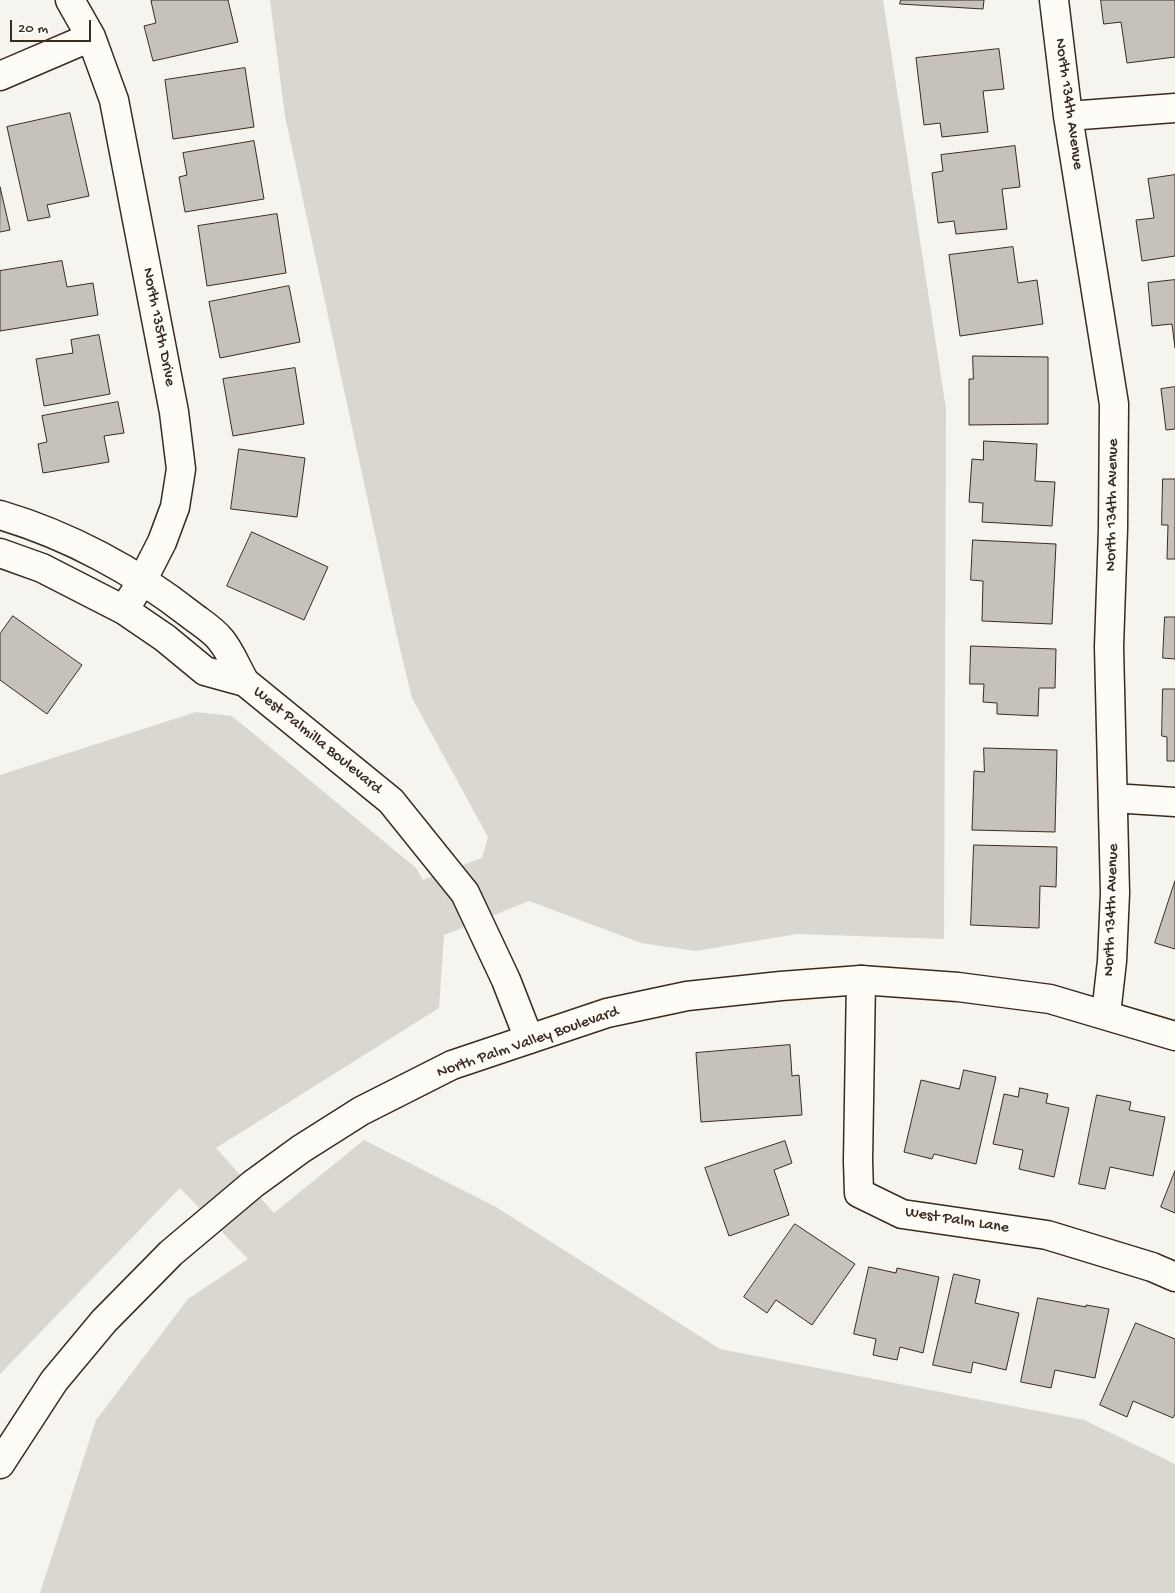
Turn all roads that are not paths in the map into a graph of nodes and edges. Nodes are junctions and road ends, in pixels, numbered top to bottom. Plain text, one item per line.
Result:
1 (70, 0) edge
2 (1054, 0) edge
3 (91, 37) junction
4 (0, 76) edge
5 (1175, 108) edge
6 (1068, 116) junction
7 (0, 515) edge
8 (0, 553) edge
9 (142, 581) junction
10 (124, 610) junction
11 (245, 682) junction
12 (1113, 798) junction
13 (1175, 802) edge
14 (862, 980) junction
15 (1106, 1014) junction
16 (1175, 1036) edge
17 (529, 1039) junction
18 (1175, 1276) edge
19 (0, 1464) edge

1 - 3 street, North 135th Drive
2 - 6 street, North 134th Avenue
3 - 4 street
3 - 9 street, North 135th Drive
5 - 6 street
6 - 12 street, North 134th Avenue
7 - 9 street
8 - 10 street, West Palmilla Boulevard
9 - 10 street, North 135th Drive
9 - 11 street
10 - 11 street, West Palmilla Boulevard
11 - 17 street, West Palmilla Boulevard
12 - 13 street
12 - 15 street, North 134th Avenue
14 - 15 street, North Palm Valley Boulevard
14 - 17 street, North Palm Valley Boulevard
14 - 18 street, West Palm Lane
15 - 16 street, North Palm Valley Boulevard
17 - 19 street, North Palm Valley Boulevard

